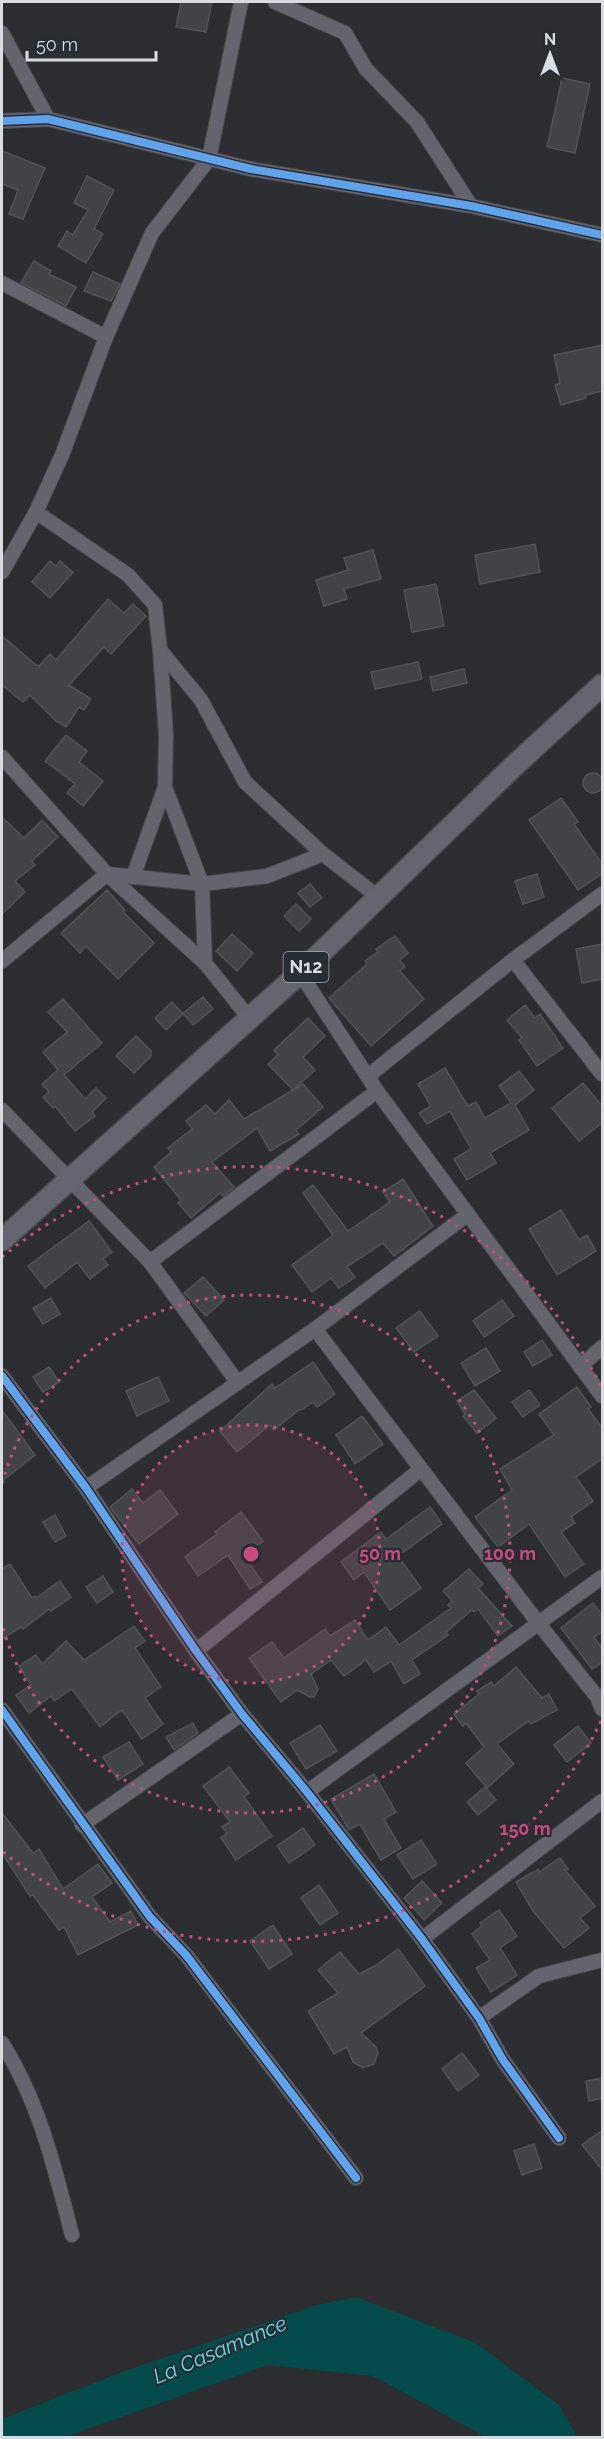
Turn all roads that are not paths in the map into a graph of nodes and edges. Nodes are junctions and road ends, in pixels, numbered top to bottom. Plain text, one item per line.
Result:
1 (241, 2) edge
2 (275, 2) edge
3 (2, 33) edge
4 (48, 118) junction
5 (2, 121) edge
6 (209, 159) junction
7 (471, 206) junction
8 (603, 235) edge
9 (2, 283) edge
10 (106, 337) junction
11 (36, 512) junction
12 (2, 572) edge
13 (160, 650) junction
14 (603, 685) edge
15 (2, 757) edge
16 (165, 787) junction
17 (323, 854) junction
18 (107, 874) junction
19 (133, 877) junction
20 (202, 884) junction
21 (603, 894) edge
22 (377, 896) junction
23 (513, 960) junction
24 (2, 961) edge
25 (205, 963) junction
26 (300, 973) junction
27 (249, 1018) junction
28 (603, 1074) edge
29 (368, 1076) junction
30 (377, 1091) junction
31 (2, 1110) edge
32 (68, 1180) junction
33 (467, 1215) junction
34 (2, 1240) edge
35 (150, 1262) junction
36 (315, 1329) junction
37 (603, 1347) edge
38 (580, 1366) junction
39 (2, 1376) edge
40 (238, 1383) junction
41 (603, 1396) edge
42 (421, 1469) junction
43 (86, 1488) junction
44 (603, 1577) edge
45 (539, 1624) junction
46 (196, 1651) junction
47 (603, 1709) edge
48 (2, 1710) edge
49 (242, 1714) junction
50 (307, 1792) junction
51 (603, 1801) edge
52 (82, 1825) junction
53 (422, 1939) junction
54 (603, 1960) edge
55 (479, 2018) junction
56 (2, 2043) edge
57 (559, 2138) dead end
58 (356, 2178) dead end
59 (72, 2235) dead end

1 - 6 street
2 - 7 street
3 - 4 street
4 - 5 street
4 - 6 street
6 - 7 street
6 - 10 street
7 - 8 street
9 - 10 street
10 - 11 street
11 - 12 street
11 - 13 street
13 - 16 street
13 - 17 street
14 - 22 main road, N12
15 - 18 street
16 - 19 street
16 - 20 street
17 - 20 street
17 - 22 street
18 - 19 street
18 - 24 street
18 - 25 street
19 - 20 street
20 - 25 street
21 - 23 street
22 - 26 main road, N12
23 - 28 street
23 - 29 street
25 - 27 street
26 - 27 main road, N12
26 - 29 street
27 - 32 main road, N12
29 - 30 street
30 - 33 street
30 - 35 street
31 - 32 street
32 - 34 main road, N12
32 - 35 street
33 - 36 street
33 - 38 street
35 - 40 street
36 - 40 street
36 - 42 street
37 - 38 street
38 - 41 street
39 - 43 street
40 - 43 street
42 - 45 street
42 - 46 street
43 - 46 street
44 - 45 street
45 - 47 street
45 - 50 street
46 - 49 street
48 - 52 street
49 - 50 street
49 - 52 street
50 - 53 street
51 - 53 street
52 - 58 street
53 - 55 street
54 - 55 street
55 - 57 street
56 - 59 street

